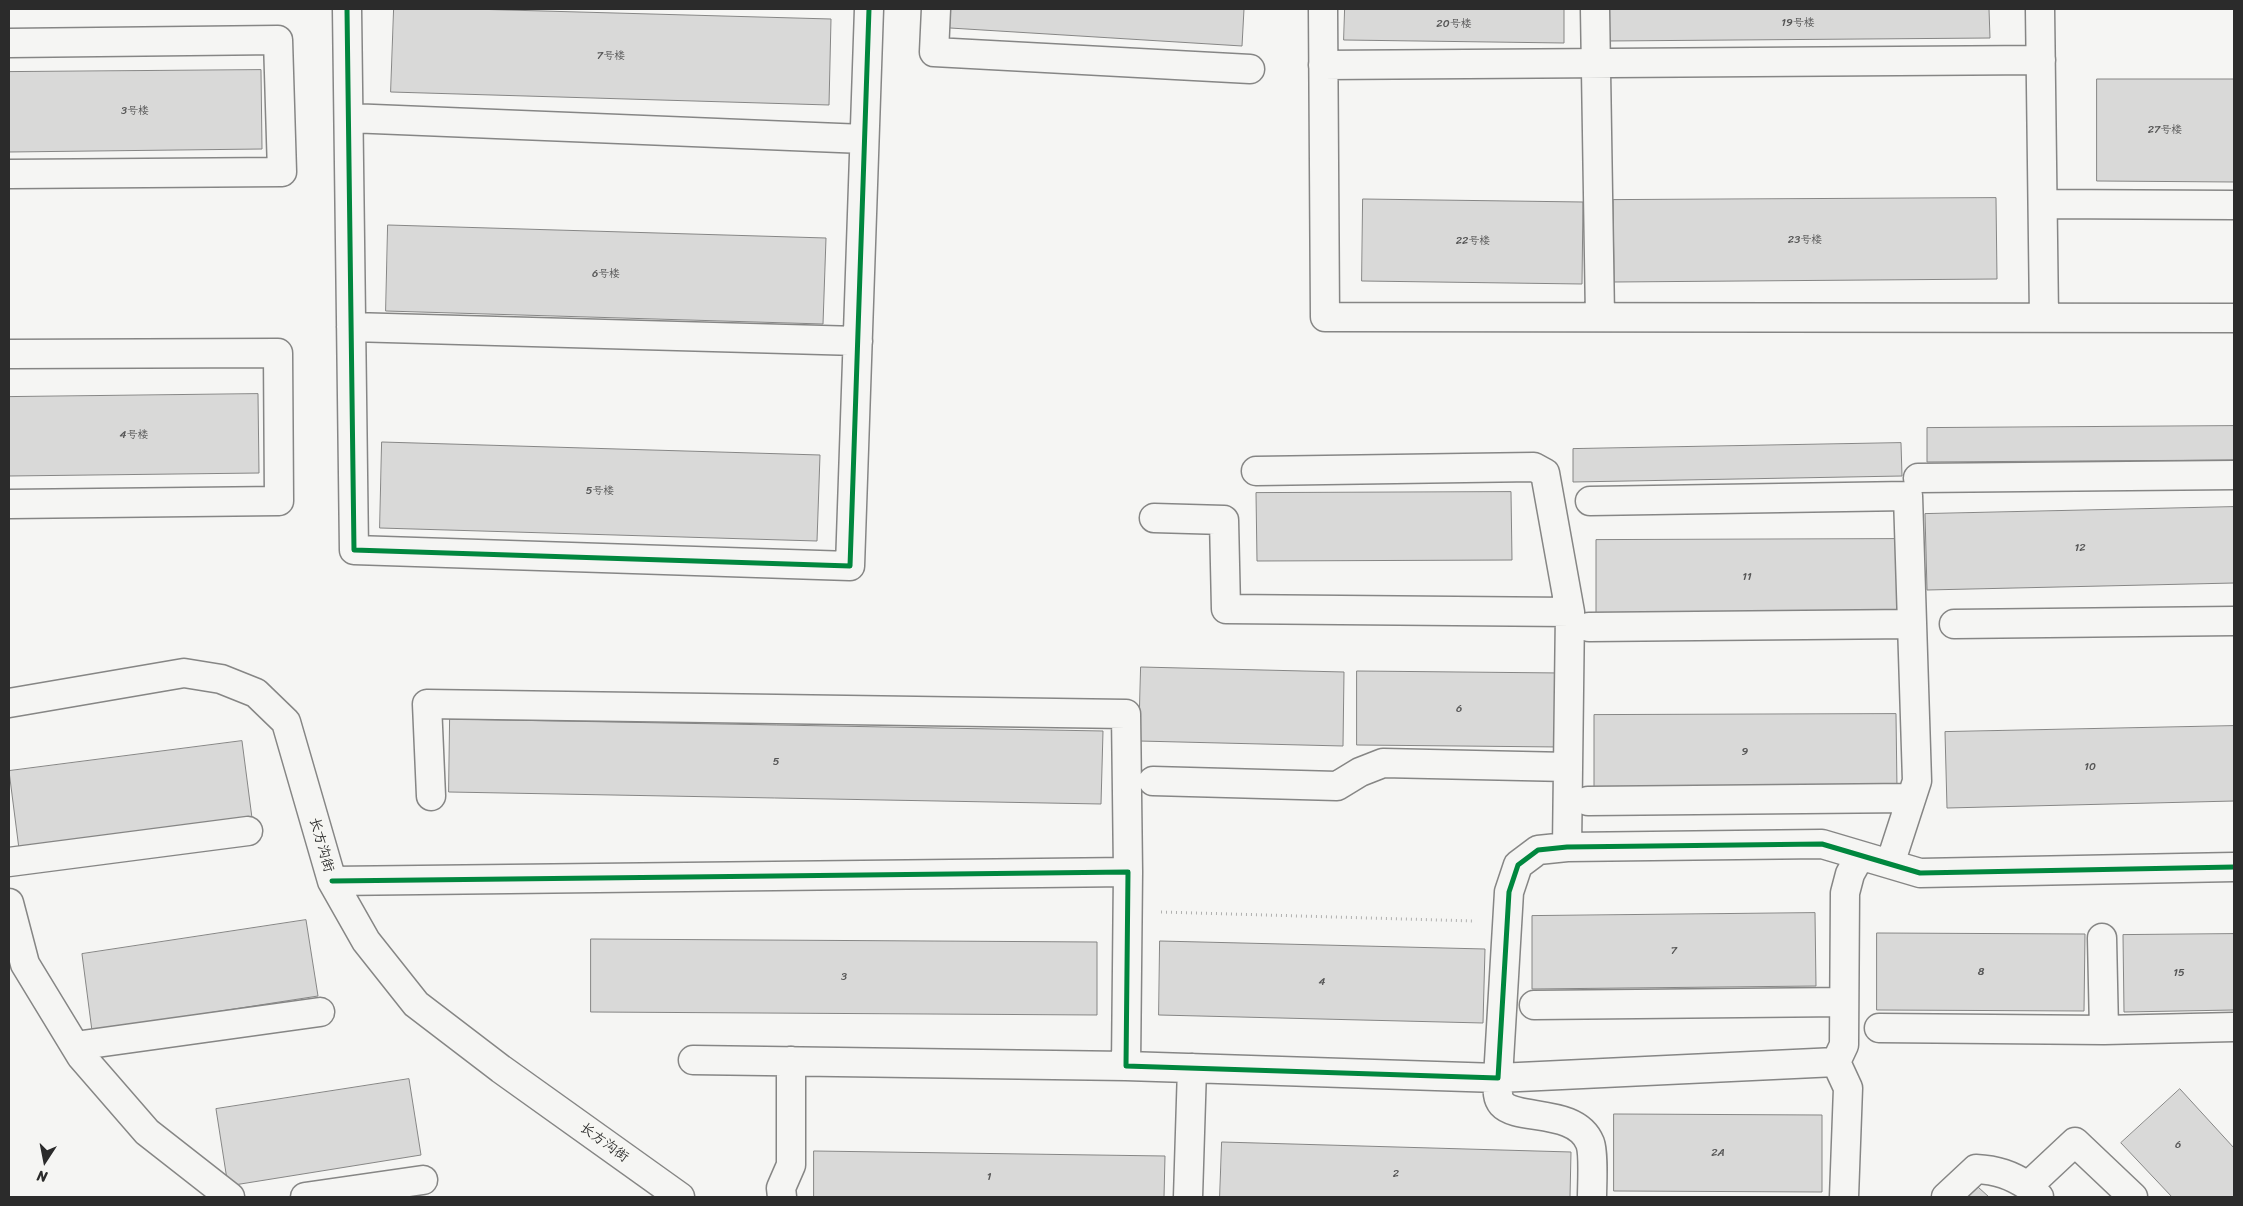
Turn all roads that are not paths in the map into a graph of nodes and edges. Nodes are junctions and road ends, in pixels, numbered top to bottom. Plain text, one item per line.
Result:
1 (347, 9) edge
2 (869, 9) edge
3 (936, 9) edge
4 (1323, 9) edge
5 (1595, 9) edge
6 (2040, 9) edge
7 (9, 43) edge
8 (2041, 60) junction
9 (1596, 64) junction
10 (1323, 65) junction
11 (1250, 69) dead end
12 (349, 118) junction
13 (864, 139) junction
14 (9, 174) edge
15 (2043, 204) junction
16 (2234, 206) edge
17 (1600, 317) junction
18 (2044, 317) junction
19 (2234, 318) edge
20 (351, 326) junction
21 (858, 341) junction
22 (9, 354) edge
23 (1256, 471) dead end
24 (2234, 475) edge
25 (1918, 478) dead end
26 (1590, 501) dead end
27 (9, 504) edge
28 (1154, 518) dead end
29 (1579, 619) junction
30 (2234, 621) edge
31 (1912, 624) junction
32 (1954, 624) dead end
33 (9, 703) edge
34 (1568, 767) junction
35 (1153, 781) dead end
36 (431, 796) dead end
37 (1911, 798) junction
38 (1588, 801) dead end
39 (248, 831) dead end
40 (1567, 848) junction
41 (1860, 856) junction
42 (9, 862) edge
43 (1890, 864) junction
44 (2234, 867) edge
45 (1128, 872) junction
46 (332, 881) junction
47 (9, 903) edge
48 (2102, 938) dead end
49 (1844, 1002) junction
50 (1534, 1005) dead end
51 (320, 1012) dead end
52 (2234, 1027) edge
53 (1879, 1028) dead end
54 (2104, 1030) junction
55 (75, 1046) junction
56 (693, 1060) dead end
57 (792, 1061) junction
58 (1836, 1062) junction
59 (1126, 1066) junction
60 (1192, 1068) junction
61 (1498, 1078) junction
62 (423, 1180) dead end
63 (2034, 1192) edge
64 (230, 1197) edge
65 (305, 1197) edge
66 (680, 1197) edge
67 (782, 1197) edge
68 (1188, 1197) edge
69 (1592, 1197) edge
70 (1844, 1197) edge
71 (1946, 1197) edge
72 (2133, 1197) edge

1 - 12 street
2 - 13 street
3 - 11 street
4 - 10 street
5 - 9 street
6 - 8 street
7 - 14 street
8 - 9 street
8 - 15 street
9 - 10 street
9 - 17 street
10 - 17 street
12 - 13 street
12 - 20 street
13 - 21 street
15 - 16 street
15 - 18 street
17 - 18 street
18 - 19 street
20 - 21 street
20 - 21 street
22 - 27 street
23 - 29 street
24 - 25 street
26 - 31 street
28 - 29 street
29 - 31 street
29 - 34 street
30 - 32 street
31 - 37 street
33 - 46 street, 长方沟街
34 - 35 street
34 - 40 street
36 - 45 street
37 - 38 street
37 - 43 street
39 - 42 street
40 - 41 street
40 - 61 street
41 - 43 street
41 - 49 street
43 - 44 street
45 - 46 street
45 - 59 street
46 - 66 street, 长方沟街
47 - 55 street
48 - 54 street
49 - 50 street
49 - 58 street
51 - 55 street
52 - 54 street
53 - 54 street
55 - 64 street
56 - 57 street
57 - 59 street
57 - 67 street
58 - 61 street
58 - 70 street
59 - 60 street
60 - 61 street
60 - 68 street
61 - 69 street
62 - 65 street
63 - 71 street
63 - 72 street

